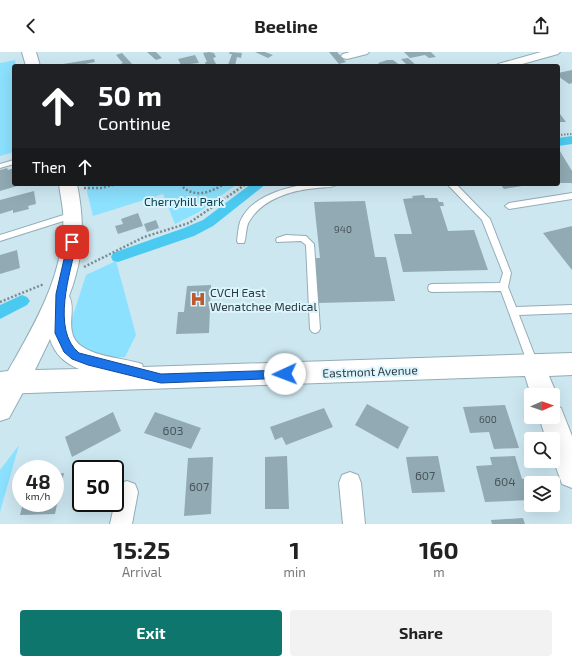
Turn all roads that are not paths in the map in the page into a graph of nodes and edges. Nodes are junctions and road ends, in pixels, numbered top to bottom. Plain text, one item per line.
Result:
1 (29, 52) edge
2 (363, 52) edge
3 (554, 52) edge
4 (347, 56) dead end
5 (32, 64) edge
6 (509, 64) edge
7 (12, 163) edge
8 (0, 166) edge
9 (305, 186) edge
10 (453, 186) edge
11 (69, 187) edge
12 (572, 196) edge
13 (509, 206) dead end
14 (74, 214) junction
15 (0, 238) edge
16 (280, 240) dead end
17 (241, 241) dead end
18 (63, 285) junction
19 (504, 287) junction
20 (432, 288) dead end
21 (572, 309) edge
22 (513, 311) junction
23 (315, 329) dead end
24 (572, 364) edge
25 (533, 366) junction
26 (161, 378) junction
27 (8, 383) edge
28 (541, 388) edge
29 (0, 409) edge
30 (554, 424) edge
31 (572, 474) edge
32 (350, 483) dead end
33 (127, 492) dead end
34 (121, 524) edge
35 (354, 524) edge

1 - 5 main road
2 - 4 street
3 - 6 street
7 - 8 lane
9 - 17 lane
10 - 19 lane
11 - 14 main road
12 - 13 lane
14 - 15 lane
14 - 18 main road
16 - 23 lane
18 - 26 main road
18 - 27 main road
19 - 20 lane
19 - 22 lane
21 - 22 lane
22 - 25 lane
24 - 25 main road, Eastmont Avenue
25 - 26 main road, Eastmont Avenue
25 - 28 main road
26 - 27 main road, Eastmont Avenue
27 - 29 main road
30 - 31 main road
32 - 35 street
33 - 34 street

